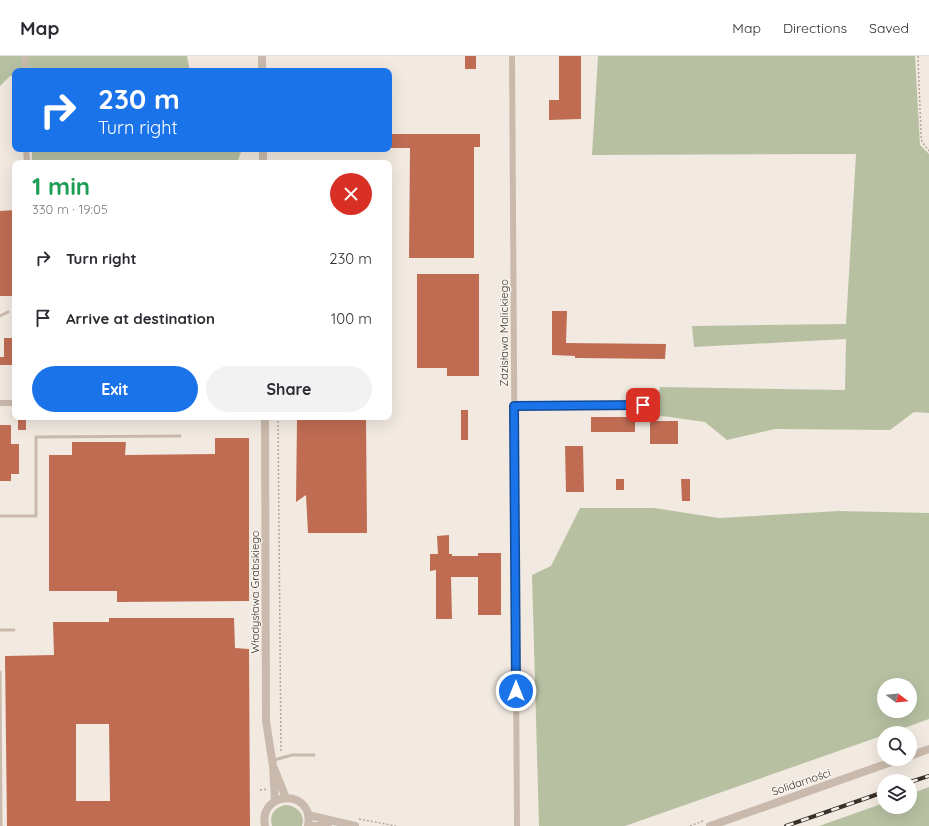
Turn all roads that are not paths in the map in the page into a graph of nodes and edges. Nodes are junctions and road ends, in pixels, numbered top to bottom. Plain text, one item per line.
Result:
1 (25, 56) edge
2 (262, 56) edge
3 (512, 56) edge
4 (25, 68) edge
5 (262, 68) edge
6 (8, 312) dead end
7 (0, 316) edge
8 (0, 403) edge
9 (12, 403) edge
10 (643, 405) dead end
11 (514, 406) junction
12 (265, 420) edge
13 (180, 436) dead end
14 (0, 516) edge
15 (0, 630) edge
16 (14, 630) dead end
17 (0, 672) edge
18 (929, 749) edge
19 (917, 753) edge
20 (314, 755) dead end
21 (273, 763) junction
22 (880, 766) edge
23 (286, 798) junction
24 (275, 801) junction
25 (308, 814) junction
26 (1, 826) edge
27 (265, 826) edge
28 (308, 826) edge
29 (312, 826) edge
30 (328, 826) edge
31 (334, 826) edge
32 (351, 826) edge
33 (355, 826) edge
34 (517, 826) edge
35 (710, 826) edge

1 - 4 street
2 - 5 street
3 - 11 street, Zdzisława Malickiego
6 - 7 lane
8 - 9 street
10 - 11 lane
11 - 34 street, Zdzisława Malickiego
12 - 21 street, Władysława Grabskiego
13 - 14 lane
15 - 16 lane
17 - 26 lane
18 - 19 street
20 - 21 lane
21 - 23 street, Władysława Grabskiego
21 - 24 street, Władysława Grabskiego
22 - 35 street, Solidarności
23 - 24 street
23 - 25 street
24 - 27 street
25 - 28 street
25 - 32 street
29 - 30 street
31 - 32 street
32 - 33 street

